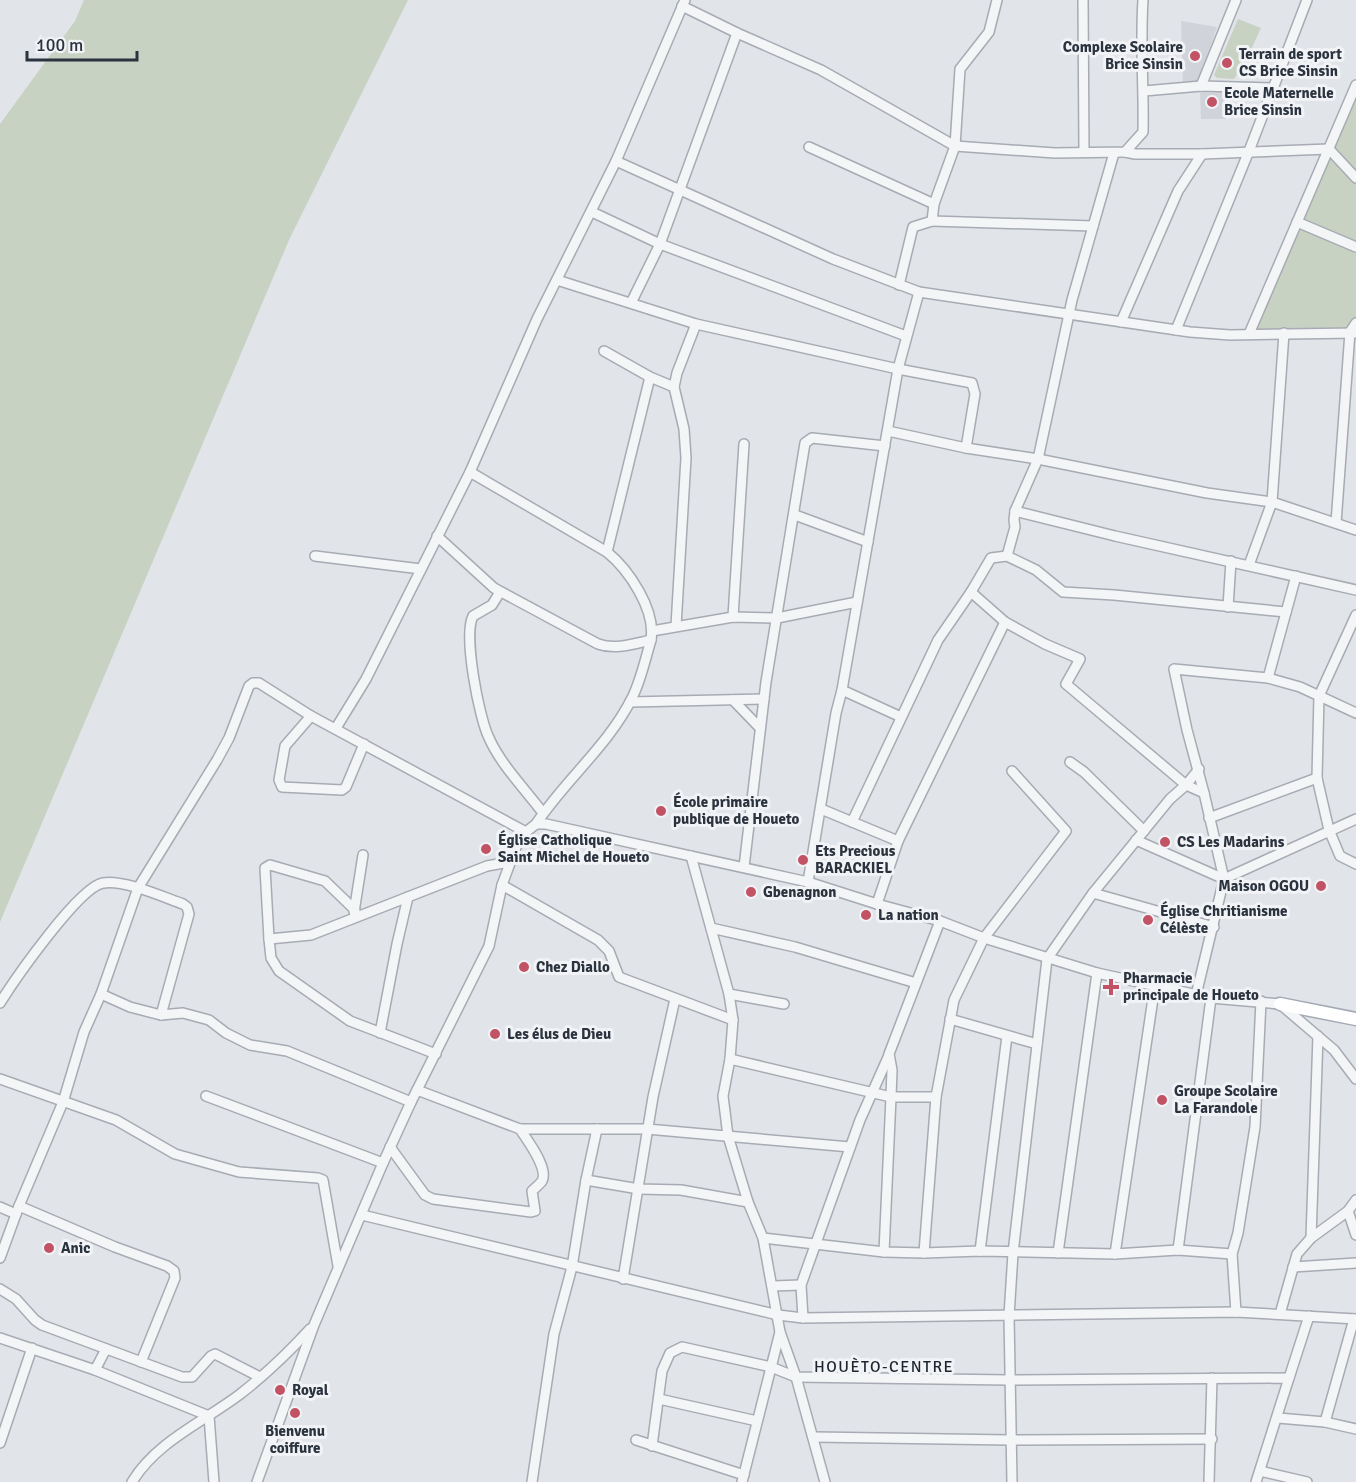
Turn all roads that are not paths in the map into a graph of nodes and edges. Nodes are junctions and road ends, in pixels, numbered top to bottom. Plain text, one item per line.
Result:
1 (996, 0) edge
2 (1083, 0) edge
3 (1143, 0) edge
4 (1236, 0) edge
5 (1307, 0) edge
6 (684, 3) edge
7 (737, 33) junction
8 (1356, 85) edge
9 (1200, 86) junction
10 (1274, 88) junction
11 (1144, 91) junction
12 (955, 146) junction
13 (809, 147) dead end
14 (1329, 149) junction
15 (1250, 151) junction
16 (1084, 152) junction
17 (1125, 152) junction
18 (1114, 153) junction
19 (1202, 154) junction
20 (616, 161) junction
21 (1356, 178) edge
22 (679, 189) junction
23 (934, 204) junction
24 (592, 212) junction
25 (932, 221) junction
26 (1297, 222) junction
27 (1094, 226) junction
28 (660, 244) junction
29 (1356, 247) edge
30 (557, 280) junction
31 (899, 285) junction
32 (919, 292) junction
33 (631, 303) junction
34 (1068, 314) junction
35 (1121, 322) junction
36 (1356, 322) edge
37 (696, 324) junction
38 (1176, 330) junction
39 (1284, 333) junction
40 (1353, 333) edge
41 (1249, 334) junction
42 (906, 336) junction
43 (604, 351) dead end
44 (898, 369) junction
45 (650, 377) junction
46 (674, 387) junction
47 (888, 431) junction
48 (744, 444) dead end
49 (885, 446) junction
50 (966, 448) junction
51 (1038, 459) junction
52 (470, 472) junction
53 (1272, 502) junction
54 (1016, 511) junction
55 (795, 515) junction
56 (1335, 523) junction
57 (1356, 530) edge
58 (436, 536) junction
59 (868, 542) junction
60 (607, 552) junction
61 (315, 556) dead end
62 (1007, 556) junction
63 (1231, 561) junction
64 (1249, 565) junction
65 (421, 568) junction
66 (1296, 576) junction
67 (1356, 590) edge
68 (500, 592) junction
69 (971, 592) junction
70 (857, 602) junction
71 (1228, 607) junction
72 (1286, 612) junction
73 (1356, 615) edge
74 (734, 617) junction
75 (777, 618) junction
76 (1005, 622) junction
77 (676, 626) junction
78 (651, 636) junction
79 (1352, 637) edge
80 (1268, 678) junction
81 (842, 690) junction
82 (1319, 696) junction
83 (764, 699) junction
84 (733, 700) junction
85 (630, 702) junction
86 (1356, 714) edge
87 (311, 716) junction
88 (901, 717) junction
89 (336, 728) junction
90 (760, 728) junction
91 (364, 744) junction
92 (1070, 762) dead end
93 (1199, 769) junction
94 (1012, 771) dead end
95 (1317, 778) junction
96 (1186, 785) junction
97 (1204, 793) junction
98 (821, 809) junction
99 (543, 813) junction
100 (1209, 818) junction
101 (1356, 819) edge
102 (852, 822) junction
103 (536, 824) junction
104 (1329, 830) junction
105 (1144, 831) junction
106 (525, 832) junction
107 (1136, 840) junction
108 (898, 841) junction
109 (363, 855) dead end
110 (691, 856) junction
111 (510, 862) junction
112 (1356, 864) edge
113 (744, 867) junction
114 (1224, 879) junction
115 (808, 882) junction
116 (502, 885) junction
117 (138, 888) junction
118 (1093, 892) junction
119 (408, 897) junction
120 (878, 904) junction
121 (354, 915) junction
122 (940, 921) junction
123 (1214, 927) junction
124 (711, 928) junction
125 (984, 938) junction
126 (269, 939) junction
127 (1047, 959) junction
128 (1097, 973) junction
129 (916, 983) junction
130 (1155, 985) junction
131 (101, 994) junction
132 (729, 994) junction
133 (1196, 995) junction
134 (1211, 998) junction
135 (675, 999) junction
136 (1261, 1001) junction
137 (0, 1003) edge
138 (784, 1004) dead end
139 (1280, 1004) junction
140 (160, 1015) junction
141 (950, 1019) junction
142 (1356, 1019) edge
143 (733, 1020) junction
144 (380, 1033) junction
145 (1007, 1036) junction
146 (1318, 1036) junction
147 (1037, 1044) junction
148 (436, 1054) junction
149 (889, 1054) junction
150 (730, 1059) junction
151 (0, 1079) edge
152 (1356, 1079) edge
153 (417, 1090) junction
154 (872, 1093) junction
155 (206, 1096) dead end
156 (891, 1097) junction
157 (936, 1097) junction
158 (411, 1101) junction
159 (63, 1102) junction
160 (520, 1129) junction
161 (597, 1129) junction
162 (647, 1129) junction
163 (728, 1136) junction
164 (390, 1147) junction
165 (850, 1147) junction
166 (383, 1163) junction
167 (586, 1180) junction
168 (639, 1189) junction
169 (1356, 1200) edge
170 (748, 1202) junction
171 (0, 1207) edge
172 (17, 1210) junction
173 (1348, 1210) junction
174 (362, 1215) junction
175 (1356, 1236) edge
176 (763, 1238) junction
177 (1311, 1238) junction
178 (816, 1244) junction
179 (1178, 1250) junction
180 (884, 1251) junction
181 (980, 1251) junction
182 (924, 1253) junction
183 (1013, 1253) junction
184 (1058, 1253) junction
185 (1115, 1254) junction
186 (1232, 1254) junction
187 (0, 1258) edge
188 (1356, 1263) edge
189 (339, 1267) junction
190 (572, 1267) junction
191 (1293, 1267) junction
192 (623, 1279) junction
193 (801, 1285) junction
194 (773, 1286) junction
195 (0, 1289) edge
196 (1236, 1312) junction
197 (1280, 1314) junction
198 (778, 1315) junction
199 (1009, 1316) junction
200 (1309, 1316) junction
201 (803, 1318) junction
202 (1355, 1319) edge
203 (314, 1325) junction
204 (780, 1332) junction
205 (0, 1338) edge
206 (32, 1348) junction
207 (106, 1349) junction
208 (141, 1362) junction
209 (771, 1367) junction
210 (95, 1370) junction
211 (260, 1377) junction
212 (796, 1377) junction
213 (1212, 1378) junction
214 (1289, 1378) junction
215 (1009, 1380) junction
216 (659, 1399) junction
217 (209, 1416) junction
218 (1278, 1418) junction
219 (757, 1421) junction
220 (1325, 1422) junction
221 (1356, 1429) edge
222 (814, 1437) junction
223 (1212, 1438) junction
224 (636, 1440) dead end
225 (1010, 1440) junction
226 (0, 1443) edge
227 (652, 1446) junction
228 (1260, 1471) junction
229 (743, 1478) edge
230 (132, 1482) edge
231 (214, 1482) edge
232 (257, 1482) edge
233 (532, 1482) edge
234 (825, 1482) edge
235 (1012, 1482) edge
236 (1209, 1482) edge
237 (1256, 1482) edge
238 (1307, 1482) edge

1 - 12 street
2 - 16 street
3 - 11 street
4 - 9 street
5 - 10 street
6 - 7 street
6 - 20 street
7 - 12 street
7 - 22 street
8 - 14 street
9 - 10 street
9 - 11 street
10 - 15 street
11 - 17 street
12 - 16 street
12 - 23 street
13 - 23 street
14 - 15 street
14 - 21 street
14 - 26 street
15 - 19 street
15 - 38 street
16 - 18 street
17 - 18 street
17 - 19 street
18 - 27 street
19 - 35 street
20 - 22 street
20 - 24 street
22 - 28 street
22 - 31 street
23 - 25 street
24 - 28 street
24 - 30 street
25 - 27 street
25 - 31 street
26 - 29 street
26 - 41 street
27 - 34 street
28 - 33 street
28 - 42 street
30 - 33 street
30 - 52 street
31 - 32 street
32 - 34 street
32 - 42 street
33 - 37 street
34 - 35 street
34 - 51 street
35 - 38 street
36 - 40 street
37 - 44 street
37 - 46 street
38 - 41 street
39 - 40 street
39 - 41 street
39 - 53 street
40 - 56 street
42 - 44 street
43 - 45 street
44 - 47 street
44 - 50 street
45 - 46 street
45 - 60 street
46 - 77 street
47 - 49 street
47 - 50 street
48 - 74 street
49 - 55 street
49 - 59 street
50 - 51 street
51 - 53 street
51 - 54 street
52 - 58 street
52 - 60 street
53 - 56 street
53 - 64 street
54 - 62 street
54 - 63 street
55 - 59 street
55 - 75 street
56 - 57 street
58 - 65 street
58 - 68 street
59 - 70 street
60 - 78 street
61 - 65 street
62 - 69 street
62 - 71 street
63 - 64 street
63 - 71 street
64 - 66 street
65 - 89 street
66 - 67 street
66 - 72 street
68 - 78 street
68 - 99 street
69 - 76 street
69 - 88 street
70 - 75 street
70 - 81 street
71 - 72 street
72 - 80 street
73 - 79 street
74 - 75 street
74 - 77 street
75 - 83 street
76 - 96 street
76 - 108 street
77 - 78 street
78 - 85 street
79 - 82 street
80 - 82 street
80 - 93 street
81 - 88 street
81 - 98 street
82 - 86 street
82 - 95 street
83 - 84 street
83 - 90 street
84 - 85 street
84 - 90 street
85 - 99 street
87 - 89 street
87 - 91 street
87 - 117 street
88 - 102 street
89 - 91 street
90 - 113 street
91 - 106 street
92 - 105 street
93 - 96 street
93 - 97 street
94 - 125 street
95 - 100 street
95 - 104 street
96 - 97 street
96 - 105 street
97 - 100 street
98 - 102 street
98 - 115 street
99 - 103 street
100 - 114 street
101 - 104 street
102 - 108 street
103 - 106 street
103 - 110 street
104 - 112 street
104 - 114 street
105 - 107 street
106 - 111 street
107 - 114 street
107 - 118 street
108 - 120 street
109 - 121 street
110 - 113 street
110 - 124 street
111 - 116 street
111 - 119 street
113 - 115 street
114 - 123 street
115 - 120 street
116 - 135 street
116 - 148 street
117 - 131 street
117 - 137 street
117 - 140 street
118 - 123 street
118 - 127 street
119 - 121 street
119 - 144 street
120 - 122 street
121 - 126 street
121 - 126 street
122 - 125 street
122 - 129 street
123 - 133 street
124 - 129 street
124 - 132 street
125 - 127 street
125 - 141 street
126 - 144 street
127 - 128 street
127 - 147 street
128 - 130 street
128 - 184 street
129 - 149 street
130 - 133 street
130 - 185 street
131 - 140 street
131 - 159 street
132 - 138 street
132 - 143 street
133 - 134 street
134 - 136 street
134 - 179 street
135 - 143 street
135 - 162 street
136 - 139 street
136 - 186 street
139 - 142 main road
139 - 146 street
140 - 158 street
141 - 145 street
141 - 157 street
143 - 150 street
144 - 148 street
145 - 147 street
145 - 181 street
146 - 152 street
146 - 177 street
147 - 183 street
148 - 153 street
149 - 154 street
149 - 156 street
150 - 154 street
150 - 163 street
151 - 159 street
153 - 158 street
153 - 160 street
154 - 156 street
154 - 165 street
155 - 166 street
156 - 157 street
156 - 180 street
157 - 182 street
158 - 164 street
159 - 172 street
159 - 189 street
160 - 161 street
160 - 164 street
161 - 162 street
161 - 167 street
162 - 163 street
162 - 168 street
163 - 165 street
163 - 170 street
164 - 166 street
165 - 178 street
166 - 174 street
167 - 168 street
167 - 190 street
168 - 170 street
168 - 192 street
169 - 173 street
170 - 176 street
171 - 172 street
172 - 187 street
172 - 208 street
173 - 175 street
173 - 177 street
174 - 189 street
174 - 190 street
176 - 178 street
176 - 194 street
177 - 191 street
178 - 180 street
178 - 193 street
179 - 185 street
179 - 186 street
180 - 182 street
181 - 182 street
181 - 183 street
183 - 184 street
183 - 199 street
184 - 185 street
186 - 196 street
188 - 191 street
189 - 203 street
190 - 192 street
190 - 233 street
191 - 197 street
192 - 198 street
193 - 194 street
193 - 201 street
194 - 198 street
195 - 207 street
196 - 197 street
196 - 199 street
197 - 200 street
198 - 201 street
198 - 204 street
199 - 201 street
199 - 215 street
200 - 202 street
200 - 214 street
202 - 220 street
203 - 211 street
203 - 232 street
204 - 209 street
204 - 212 street
205 - 206 street
206 - 210 street
206 - 226 street
207 - 208 street
207 - 210 street
208 - 211 street
209 - 212 street
209 - 216 street
209 - 219 street
210 - 217 street
211 - 217 street
212 - 215 street
212 - 222 street
213 - 214 street
213 - 215 street
213 - 223 street
214 - 218 street
215 - 225 street
216 - 219 street
216 - 227 street
217 - 230 street
217 - 231 street
218 - 220 street
218 - 228 street
219 - 229 street
220 - 221 street
222 - 225 street
222 - 234 street
223 - 225 street
223 - 236 street
224 - 227 street
225 - 235 street
227 - 229 street
228 - 237 street
228 - 238 street

